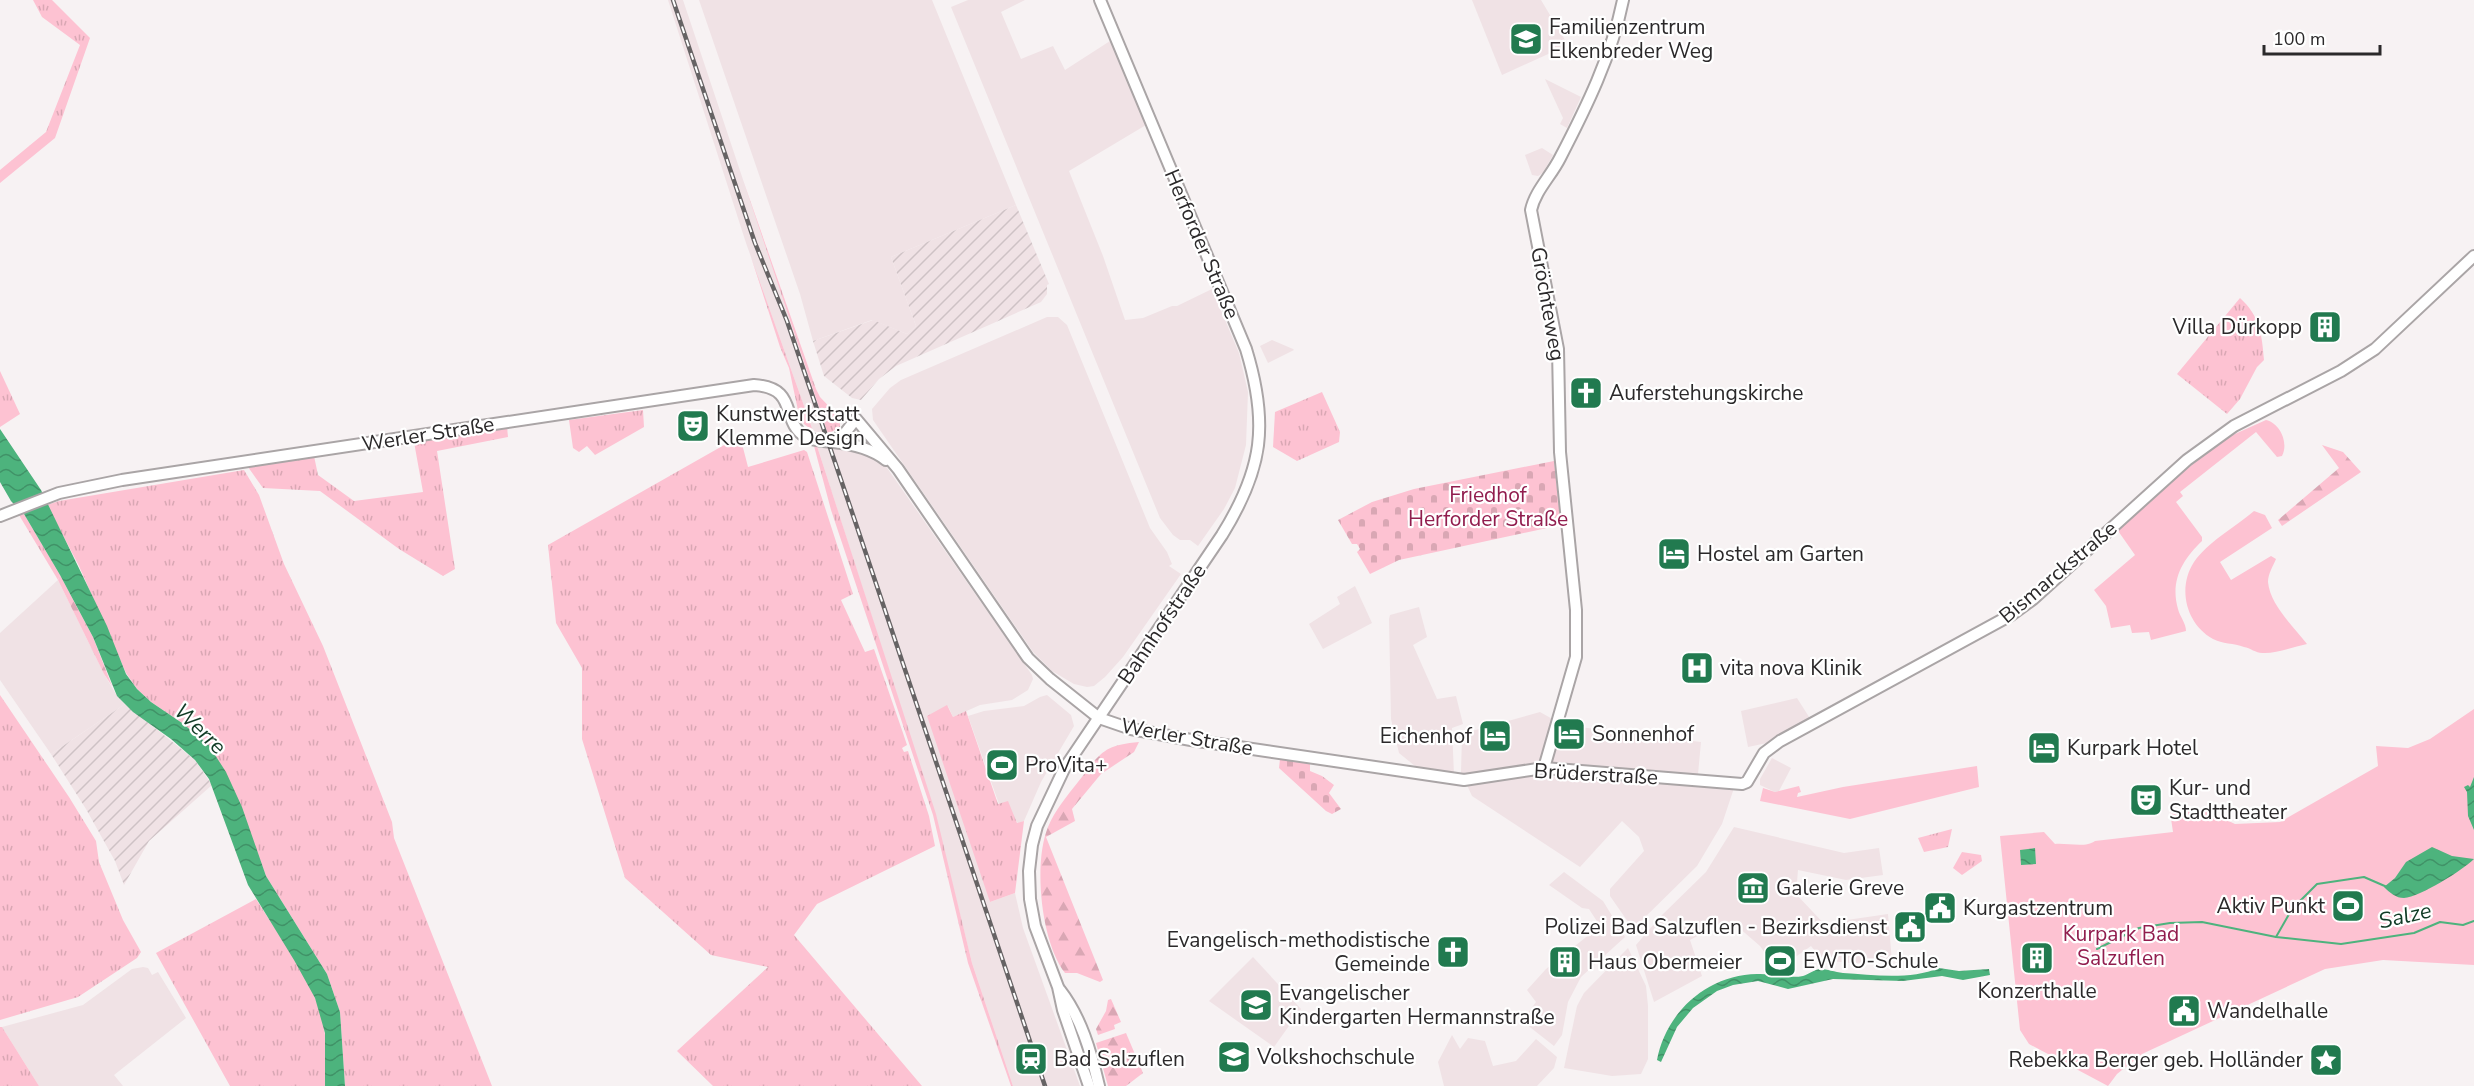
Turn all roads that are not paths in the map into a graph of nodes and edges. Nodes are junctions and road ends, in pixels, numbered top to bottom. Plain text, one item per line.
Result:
1 (1100, 0) edge
2 (1623, 0) edge
3 (2474, 256) edge
4 (832, 442) junction
5 (898, 470) junction
6 (1245, 496) joint
7 (0, 516) edge
8 (1099, 718) junction
9 (1544, 768) junction
10 (1416, 773) joint
11 (1742, 784) joint
12 (1058, 987) junction
13 (1089, 1086) edge
14 (1099, 1086) edge

1 - 6 main road, Herforder Straße
2 - 9 main road, Gröchteweg
3 - 11 main road, Bismarckstraße
4 - 5 main road, Werler Straße
4 - 5 main road, Werler Straße
4 - 7 main road, Werler Straße
5 - 8 main road, Werler Straße
6 - 8 main road, Bahnhofstraße
8 - 10 main road, Werler Straße
8 - 12 main road, Bahnhofstraße
9 - 10 main road, Brüderstraße
9 - 11 main road, Brüderstraße
12 - 13 main road, Bahnhofstraße
12 - 14 main road, Bahnhofstraße

